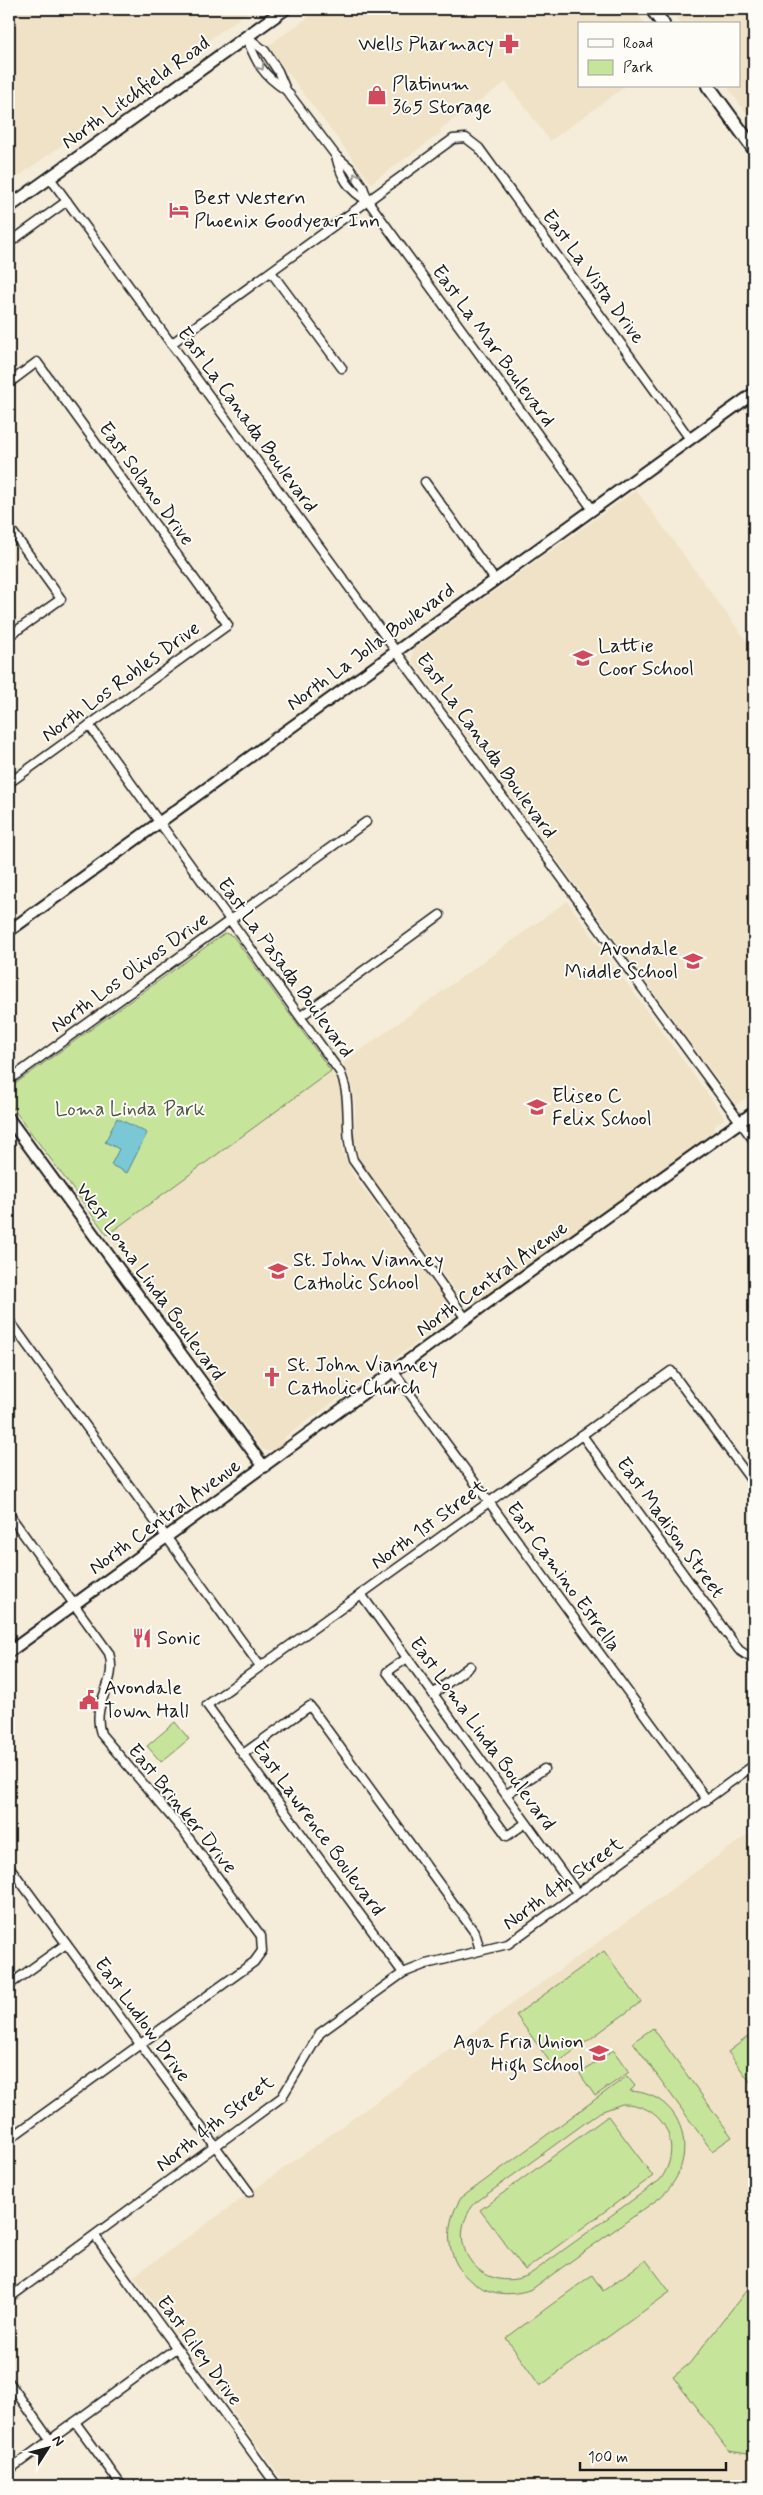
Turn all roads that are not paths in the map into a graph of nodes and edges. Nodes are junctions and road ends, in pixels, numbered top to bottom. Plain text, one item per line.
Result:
1 (285, 9) edge
2 (652, 9) edge
3 (662, 22) edge
4 (246, 36) junction
5 (709, 88) edge
6 (286, 90) junction
7 (754, 149) edge
8 (336, 156) junction
9 (50, 178) junction
10 (67, 201) junction
11 (368, 201) junction
12 (9, 207) edge
13 (9, 243) edge
14 (271, 272) junction
15 (171, 344) junction
16 (342, 368) dead end
17 (9, 383) edge
18 (754, 392) edge
19 (690, 439) junction
20 (425, 482) dead end
21 (592, 510) junction
22 (9, 528) edge
23 (494, 580) junction
24 (228, 625) joint
25 (9, 636) edge
26 (396, 651) junction
27 (89, 725) junction
28 (9, 782) edge
29 (159, 822) junction
30 (366, 822) dead end
31 (440, 915) dead end
32 (231, 921) junction
33 (9, 931) edge
34 (300, 1016) junction
35 (9, 1080) edge
36 (754, 1112) edge
37 (9, 1119) edge
38 (741, 1122) junction
39 (754, 1140) edge
40 (466, 1319) junction
41 (9, 1320) edge
42 (394, 1372) junction
43 (582, 1435) junction
44 (264, 1467) junction
45 (754, 1484) edge
46 (488, 1502) junction
47 (9, 1514) edge
48 (166, 1538) junction
49 (361, 1594) junction
50 (75, 1604) junction
51 (9, 1652) edge
52 (407, 1658) junction
53 (754, 1660) edge
54 (260, 1666) junction
55 (470, 1666) dead end
56 (433, 1694) junction
57 (207, 1705) joint
58 (243, 1754) junction
59 (754, 1765) edge
60 (544, 1768) dead end
61 (507, 1794) junction
62 (707, 1800) junction
63 (526, 1823) junction
64 (9, 1866) edge
65 (578, 1893) junction
66 (66, 1944) junction
67 (480, 1950) junction
68 (403, 1972) junction
69 (9, 1985) edge
70 (140, 2045) junction
71 (9, 2139) edge
72 (216, 2148) junction
73 (249, 2192) dead end
74 (94, 2236) junction
75 (9, 2298) edge
76 (176, 2348) junction
77 (9, 2382) edge
78 (75, 2422) junction
79 (50, 2440) junction
80 (9, 2470) edge
81 (122, 2486) edge
82 (277, 2486) edge

1 - 4 main road, North Litchfield Road
2 - 3 main road
4 - 6 street, East La Mar Boulevard
4 -> 6 street, East La Mar Boulevard
4 - 9 main road, North Litchfield Road
5 - 7 main road
6 - 8 street, East La Mar Boulevard
11 -> 8 street, East La Mar Boulevard
8 - 11 street, East La Mar Boulevard
9 - 10 street, East La Canada Boulevard
9 - 12 main road, North Litchfield Road
10 - 13 street
10 - 15 street, East La Canada Boulevard
11 - 14 street
11 - 19 street, East La Vista Drive
11 - 21 street, East La Mar Boulevard
14 - 15 street
14 - 16 street
15 - 26 street, East La Canada Boulevard
17 - 24 street, East Solano Drive
18 - 19 street, North La Jolla Boulevard
19 - 21 street, North La Jolla Boulevard
20 - 23 street
21 - 23 street, North La Jolla Boulevard
22 - 25 street
23 - 26 street, North La Jolla Boulevard
24 - 27 street, North Los Robles Drive
26 - 29 street, North La Jolla Boulevard
26 - 38 street, East La Canada Boulevard
27 - 28 street, North Los Robles Drive
27 - 29 street, East La Pasada Boulevard
29 - 32 street, East La Pasada Boulevard
29 - 33 street, North La Jolla Boulevard
30 - 32 street, North Los Olivos Drive
31 - 34 street
32 - 34 street, East La Pasada Boulevard
32 - 35 street, North Los Olivos Drive
34 - 40 street, East La Pasada Boulevard
36 - 38 street, North Central Avenue
37 - 44 street, West Loma Linda Boulevard
38 - 39 street, East La Canada Boulevard
38 - 40 street, North Central Avenue
40 - 42 street, North Central Avenue
41 - 48 street
42 - 44 street, North Central Avenue
42 - 46 street, East Camino Estrella
43 - 45 street, North 1st Street
43 - 46 street, North 1st Street
43 - 53 street, East Madison Street
44 - 48 street, North Central Avenue
46 - 49 street, North 1st Street
46 - 62 street, East Camino Estrella
47 - 50 street, East Brinker Drive
48 - 50 street, North Central Avenue
48 - 54 street
49 - 52 street, East Loma Linda Boulevard
49 - 54 street, North 1st Street
50 - 51 street, North Central Avenue
50 - 70 street, East Brinker Drive
52 - 56 street, East Loma Linda Boulevard
52 - 63 street
54 - 57 street, North 1st Street
55 - 56 street
56 - 61 street, East Loma Linda Boulevard
57 - 58 street, East Lawrence Boulevard
58 - 67 street
58 - 68 street, East Lawrence Boulevard
59 - 62 street, North 4th Street
60 - 61 street
61 - 63 street, East Loma Linda Boulevard
62 - 65 street, North 4th Street
63 - 65 street, East Loma Linda Boulevard
64 - 66 street, East Ludlow Drive
65 - 67 street, North 4th Street
66 - 69 street
66 - 70 street, East Ludlow Drive
67 - 68 street, North 4th Street
68 - 72 street, North 4th Street
70 - 71 street
70 - 72 street, East Ludlow Drive
72 - 73 street, East Ludlow Drive
72 - 74 street, North 4th Street
74 - 75 street, North 4th Street
74 - 76 street, East Riley Drive
76 - 78 street
76 - 82 street, East Riley Drive
77 - 79 street
78 - 79 street
78 - 81 street
79 - 80 street

